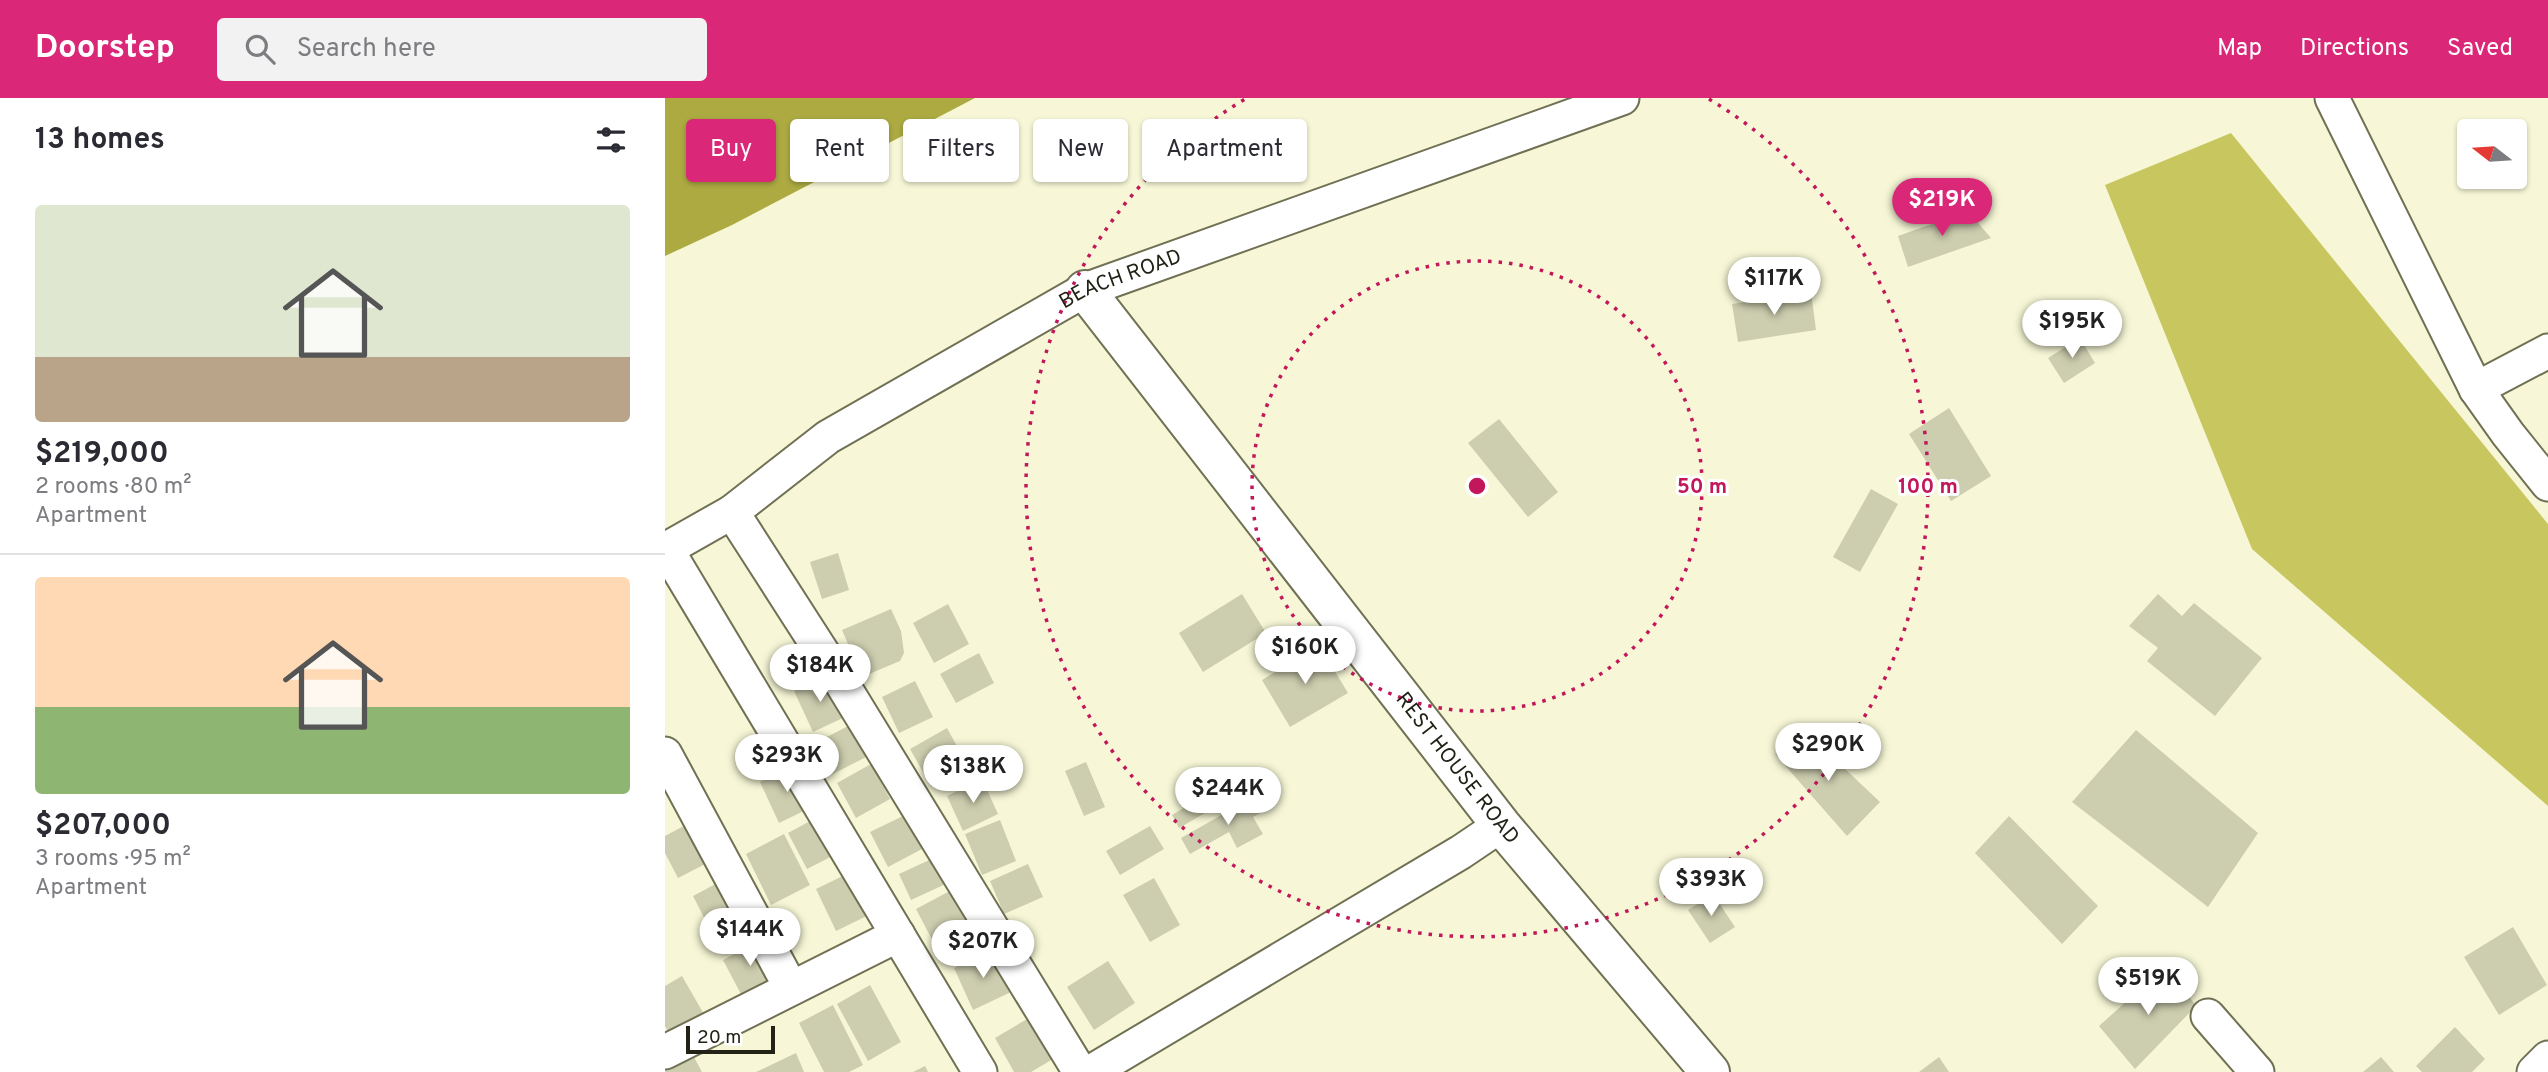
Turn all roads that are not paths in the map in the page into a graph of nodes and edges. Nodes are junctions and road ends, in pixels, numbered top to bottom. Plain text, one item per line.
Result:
1 (1622, 98) edge
2 (2332, 98) edge
3 (1085, 290) junction
4 (2548, 351) edge
5 (2476, 388) junction
6 (2548, 484) edge
7 (732, 512) junction
8 (666, 550) edge
9 (665, 754) edge
10 (1501, 825) junction
11 (898, 935) junction
12 (791, 988) junction
13 (2207, 1016) dead end
14 (665, 1052) edge
15 (2548, 1058) edge
16 (980, 1072) edge
17 (1080, 1072) edge
18 (1091, 1072) edge
19 (1710, 1072) edge
20 (2257, 1072) edge
21 (2534, 1072) edge

1 - 3 street, BEACH ROAD
2 - 5 street
3 - 7 street, BEACH ROAD
3 - 10 main road, REST HOUSE ROAD
4 - 5 street
5 - 6 street
7 - 8 street, BEACH ROAD
7 - 17 street
8 - 11 street
9 - 12 street
10 - 18 street
10 - 19 main road, REST HOUSE ROAD
11 - 12 street
11 - 16 street
12 - 14 street
13 - 20 street
15 - 21 street

